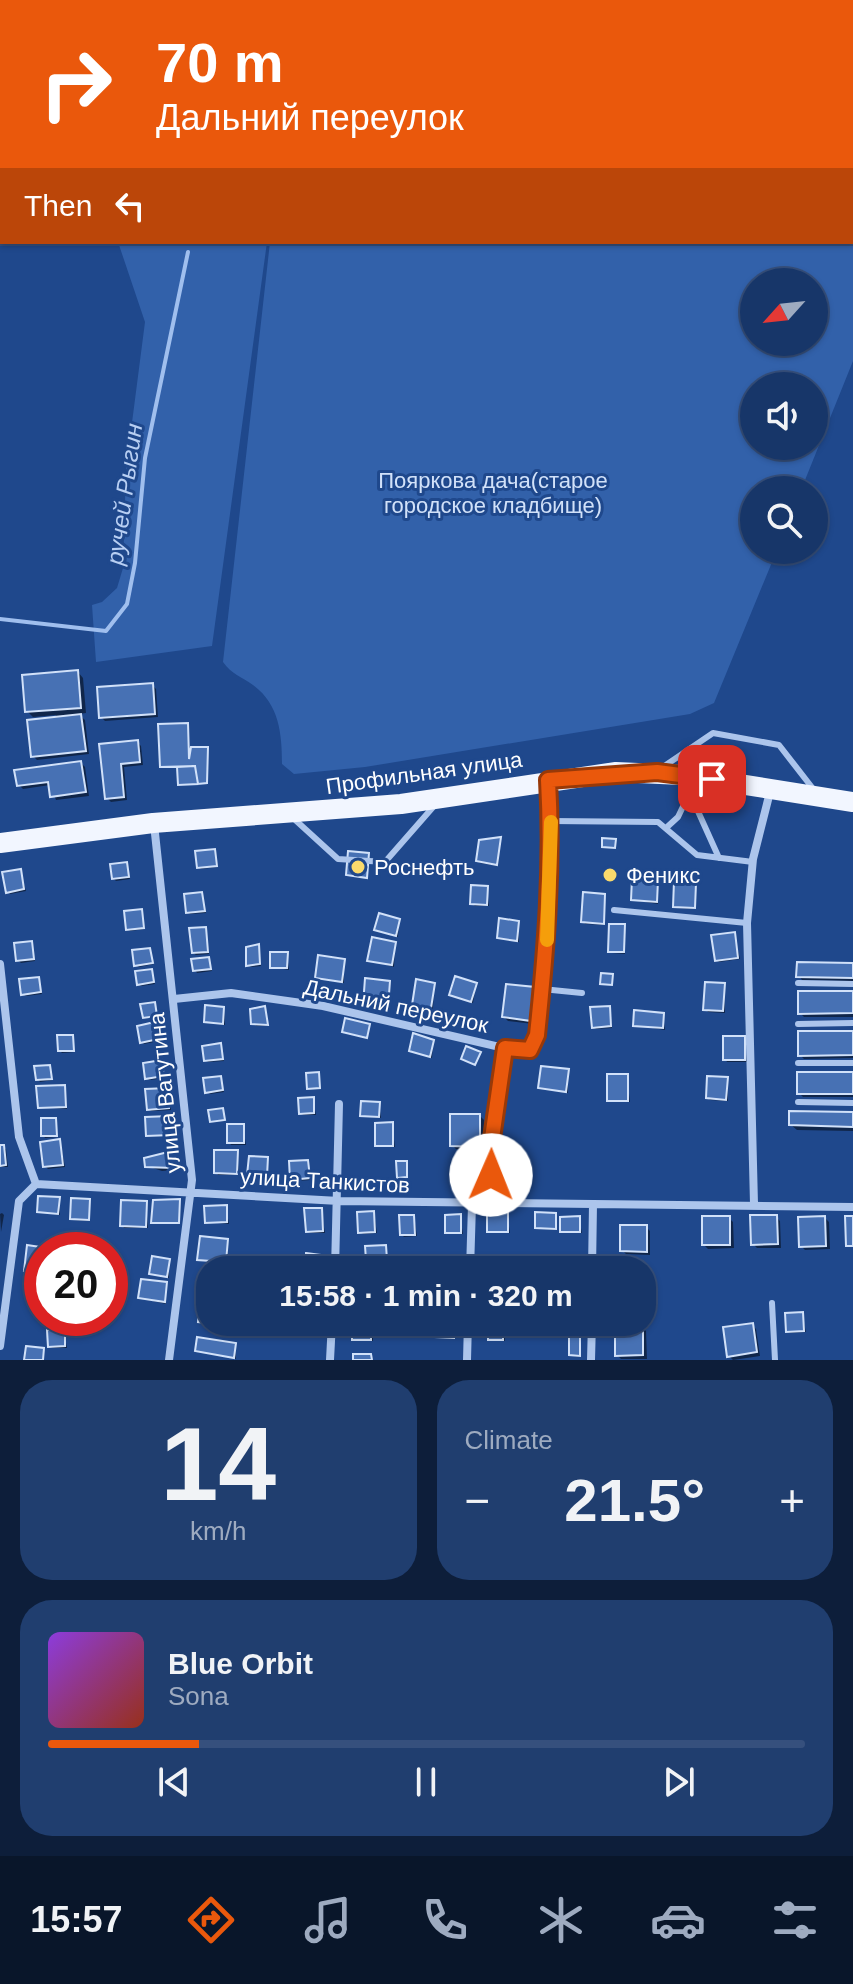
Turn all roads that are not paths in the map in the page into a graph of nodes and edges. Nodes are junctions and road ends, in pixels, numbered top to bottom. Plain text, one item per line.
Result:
1 (657, 772) junction
2 (548, 780) junction
3 (686, 784) junction
4 (771, 788) junction
5 (819, 796) junction
6 (440, 799) junction
7 (853, 802) edge
8 (289, 815) junction
9 (550, 821) junction
10 (153, 823) junction
11 (666, 828) junction
12 (0, 843) edge
13 (719, 858) junction
14 (753, 862) junction
15 (614, 910) dead end
16 (747, 923) junction
17 (0, 964) edge
18 (798, 983) dead end
19 (853, 984) edge
20 (542, 989) junction
21 (582, 993) dead end
22 (174, 999) junction
23 (853, 1023) edge
24 (798, 1024) dead end
25 (505, 1048) junction
26 (798, 1063) dead end
27 (853, 1063) edge
28 (798, 1102) dead end
29 (853, 1103) edge
30 (339, 1104) dead end
31 (36, 1184) junction
32 (192, 1192) junction
33 (339, 1201) junction
34 (499, 1204) junction
35 (593, 1204) junction
36 (754, 1204) junction
37 (472, 1205) junction
38 (853, 1207) edge
39 (336, 1256) edge
40 (470, 1256) edge
41 (592, 1256) edge
42 (772, 1303) dead end
43 (331, 1336) edge
44 (468, 1336) edge
45 (592, 1336) edge
46 (0, 1346) edge
47 (169, 1360) edge
48 (330, 1360) edge
49 (467, 1360) edge
50 (591, 1360) edge
51 (775, 1360) edge

1 - 2 main road, Профильная улица
1 - 3 main road, Профильная улица
1 - 5 lane
2 - 6 main road, Профильная улица
2 - 9 street, Дальний переулок
3 - 4 main road, Профильная улица
3 - 11 lane
3 - 13 lane
4 - 5 main road, Профильная улица
4 - 14 street
5 - 7 main road, Профильная улица
6 - 8 main road, Профильная улица
6 - 8 lane
8 - 10 main road, Профильная улица
9 - 11 lane
9 - 20 street, Дальний переулок
10 - 12 main road, Профильная улица
10 - 22 street, улица Ватутина
11 - 13 lane
13 - 14 lane
14 - 16 street
15 - 16 lane
16 - 36 street
17 - 31 street
18 - 19 lane
20 - 21 lane
20 - 25 street, Дальний переулок
22 - 25 street, Дальний переулок
22 - 32 street, улица Ватутина
23 - 24 lane
25 - 34 lane
26 - 27 lane
28 - 29 lane
30 - 33 street
31 - 32 street, улица Танкистов
31 - 46 street
32 - 33 street, улица Танкистов
32 - 47 street, улица Ватутина
33 - 37 street, улица Танкистов
33 - 39 street
34 - 35 street, улица Танкистов
34 - 37 street, улица Танкистов
35 - 36 street, улица Танкистов
35 - 41 street
36 - 38 street, улица Танкистов
37 - 40 street
42 - 51 lane
43 - 48 street
44 - 49 street
45 - 50 street

